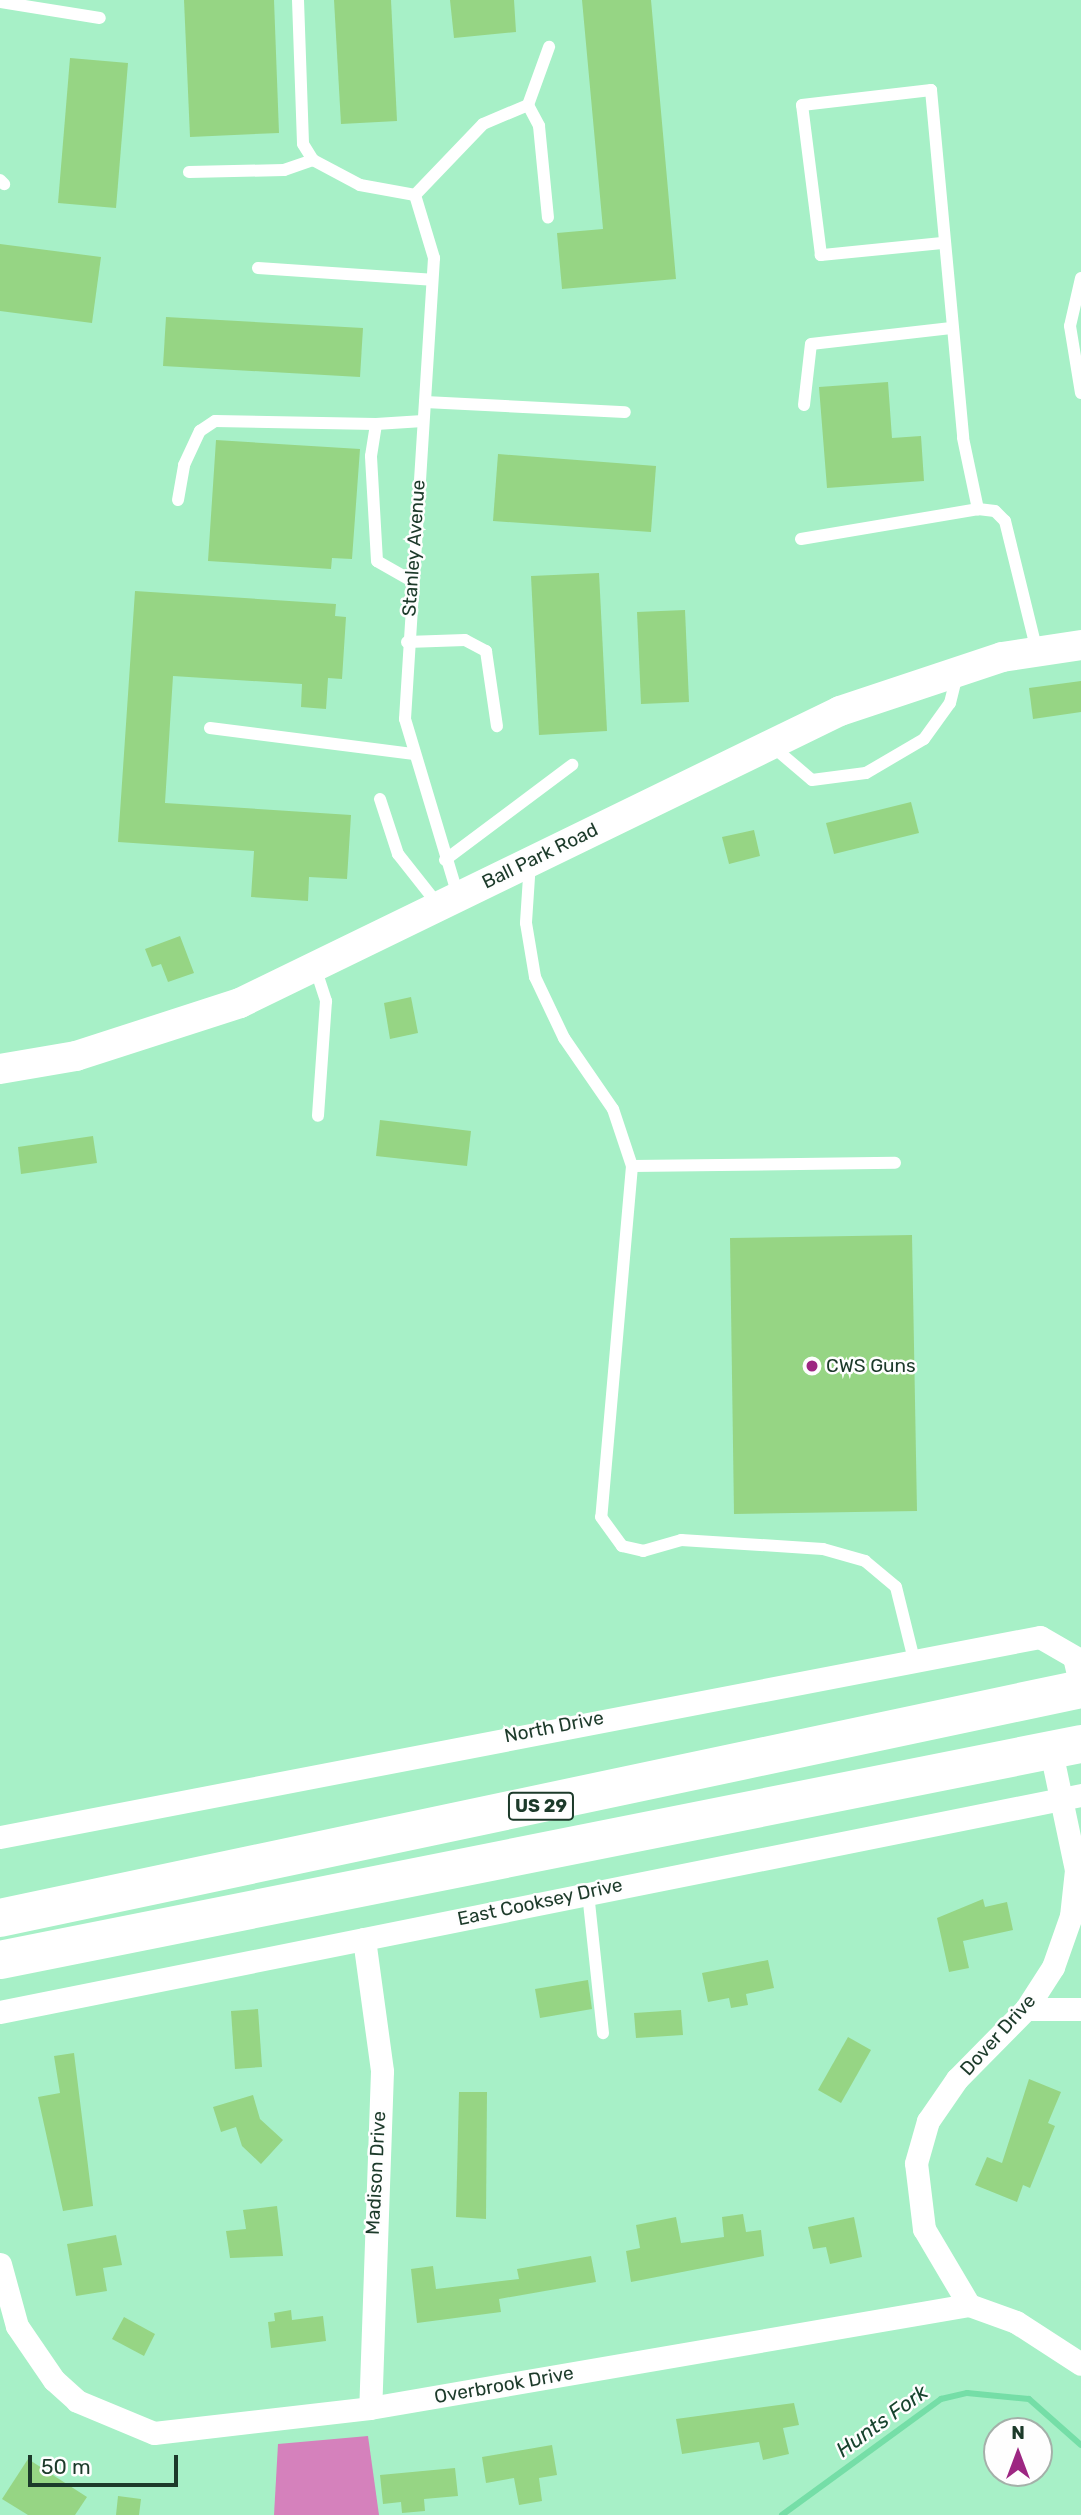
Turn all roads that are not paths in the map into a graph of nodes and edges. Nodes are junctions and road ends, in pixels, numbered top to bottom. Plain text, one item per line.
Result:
1 (298, 0) edge
2 (0, 2) edge
3 (100, 18) dead end
4 (549, 47) dead end
5 (528, 104) junction
6 (313, 160) junction
7 (189, 172) dead end
8 (415, 195) junction
9 (548, 218) dead end
10 (942, 243) junction
11 (258, 268) dead end
12 (1081, 278) edge
13 (432, 280) junction
14 (951, 328) junction
15 (1081, 393) edge
16 (425, 402) junction
17 (804, 405) dead end
18 (625, 412) dead end
19 (424, 421) junction
20 (376, 424) junction
21 (178, 500) dead end
22 (978, 509) junction
23 (801, 539) dead end
24 (412, 581) junction
25 (407, 642) junction
26 (1081, 646) edge
27 (1037, 651) junction
28 (958, 669) junction
29 (497, 726) dead end
30 (210, 728) dead end
31 (769, 744) junction
32 (412, 754) junction
33 (572, 765) dead end
34 (380, 799) dead end
35 (445, 860) junction
36 (530, 862) junction
37 (449, 902) junction
38 (314, 967) junction
39 (0, 1069) edge
40 (318, 1116) dead end
41 (895, 1163) dead end
42 (632, 1166) junction
43 (914, 1660) junction
44 (1081, 1688) edge
45 (1066, 1748) edge
46 (1072, 1797) edge
47 (0, 1837) edge
48 (588, 1893) junction
49 (0, 1918) edge
50 (364, 1938) junction
51 (0, 1960) edge
52 (1026, 2009) junction
53 (1081, 2009) edge
54 (0, 2012) edge
55 (603, 2033) dead end
56 (0, 2264) edge
57 (969, 2305) junction
58 (1081, 2364) edge
59 (370, 2408) junction

1 - 6 lane
2 - 3 lane
4 - 5 lane
5 - 8 lane
5 - 9 lane
6 - 7 lane
6 - 8 lane
8 - 13 lane, Stanley Avenue
10 - 10 lane
10 - 14 lane
11 - 13 lane
12 - 15 lane
13 - 16 lane, Stanley Avenue
14 - 17 lane
14 - 22 lane
16 - 18 lane
16 - 19 lane, Stanley Avenue
19 - 20 lane
19 - 24 lane, Stanley Avenue
20 - 21 lane
20 - 24 lane
22 - 23 lane
22 - 27 lane
24 - 25 lane, Stanley Avenue
25 - 29 lane
25 - 32 lane, Stanley Avenue
26 - 27 street, Ball Park Road
27 - 28 street, Ball Park Road
28 - 31 street, Ball Park Road
28 - 31 lane
30 - 32 lane
31 - 36 street, Ball Park Road
32 - 35 lane, Stanley Avenue
33 - 35 lane
34 - 37 lane
35 - 37 lane, Stanley Avenue
36 - 37 street, Ball Park Road
36 - 42 lane
37 - 38 street, Ball Park Road
38 - 39 street, Ball Park Road
38 - 40 lane
41 - 42 lane
42 - 43 lane
43 - 44 street, North Drive
43 - 47 street, North Drive
44 - 49 highway, US 29
45 - 46 street, Dover Drive
45 - 51 highway, US 29
46 - 48 street, East Cooksey Drive
46 - 52 street, Dover Drive
48 - 50 street, East Cooksey Drive
48 - 55 lane
50 - 54 street, East Cooksey Drive
50 - 59 street, Madison Drive
52 - 53 street
52 - 57 street, Dover Drive
56 - 59 street, Overbrook Drive
57 - 58 street, Overbrook Drive
57 - 59 street, Overbrook Drive

